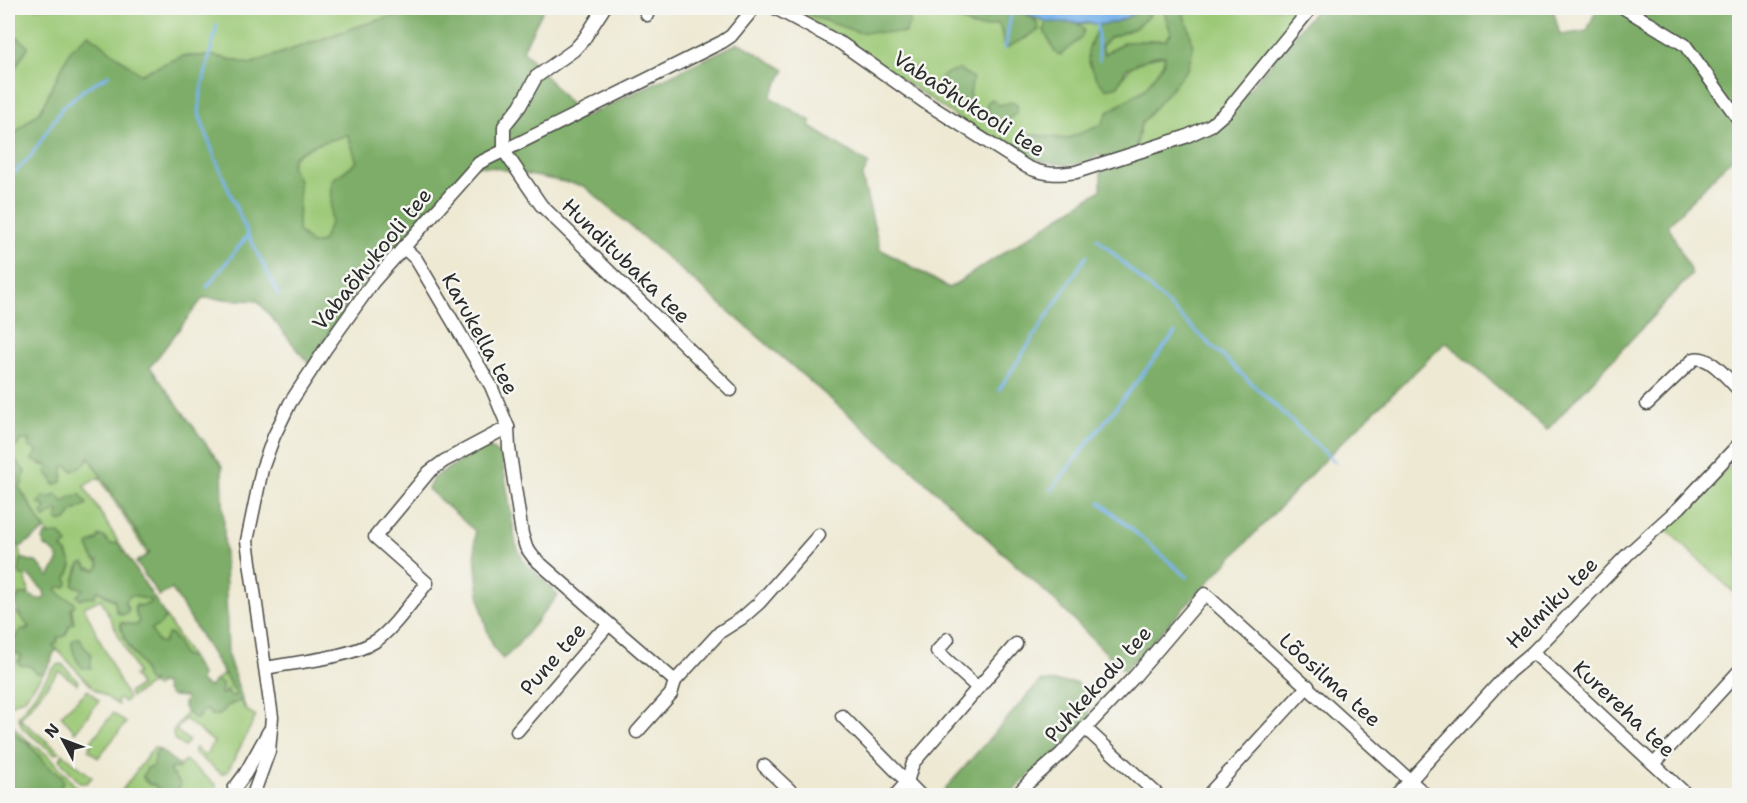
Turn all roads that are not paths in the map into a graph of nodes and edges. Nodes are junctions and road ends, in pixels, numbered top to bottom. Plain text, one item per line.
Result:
1 (604, 8) edge
2 (754, 8) edge
3 (776, 8) edge
4 (1311, 8) edge
5 (1624, 8) edge
6 (1740, 121) edge
7 (504, 151) junction
8 (403, 247) junction
9 (731, 390) dead end
10 (1740, 391) edge
11 (1647, 404) dead end
12 (508, 427) junction
13 (1740, 443) edge
14 (819, 535) dead end
15 (1205, 594) joint
16 (609, 624) junction
17 (948, 639) dead end
18 (1016, 644) dead end
19 (1533, 652) junction
20 (266, 668) junction
21 (1740, 670) edge
22 (675, 681) junction
23 (1308, 686) junction
24 (978, 688) junction
25 (842, 716) dead end
26 (271, 727) junction
27 (1086, 728) junction
28 (517, 730) dead end
29 (637, 732) dead end
30 (1654, 764) junction
31 (764, 766) dead end
32 (1410, 780) junction
33 (907, 782) junction
34 (230, 792) edge
35 (254, 795) edge
36 (796, 795) edge
37 (895, 795) edge
38 (921, 795) edge
39 (1016, 795) edge
40 (1160, 795) edge
41 (1207, 795) edge
42 (1396, 795) edge
43 (1427, 795) edge
44 (1688, 795) edge

1 - 7 street
2 - 7 street, Vabaõhukooli tee
3 - 4 street, Vabaõhukooli tee
5 - 6 street
7 - 8 street, Vabaõhukooli tee
7 - 9 street, Hunditubaka tee
8 - 12 street, Karukella tee
8 - 20 street, Vabaõhukooli tee
10 - 11 street
12 - 16 street, Karukella tee
12 - 20 street
13 - 19 street, Helmiku tee
14 - 22 street
15 - 23 street, Lõosilma tee
15 - 27 street, Puhkekodu tee
16 - 22 street, Pune tee
16 - 28 street, Pune tee
17 - 24 street
18 - 24 street
19 - 30 street, Kurereha tee
19 - 32 street, Helmiku tee
20 - 26 street, Vabaõhukooli tee
21 - 30 street
22 - 29 street
23 - 32 street, Lõosilma tee
23 - 41 street
24 - 33 street
25 - 33 street
26 - 34 street
26 - 35 street, Vabaõhukooli tee
27 - 39 street, Puhkekodu tee
27 - 40 street
30 - 44 street, Kurereha tee
31 - 36 street
32 - 42 street, Helmiku tee
32 - 43 street, Lõosilma tee
33 - 37 street
33 - 38 street
34 - 35 street

